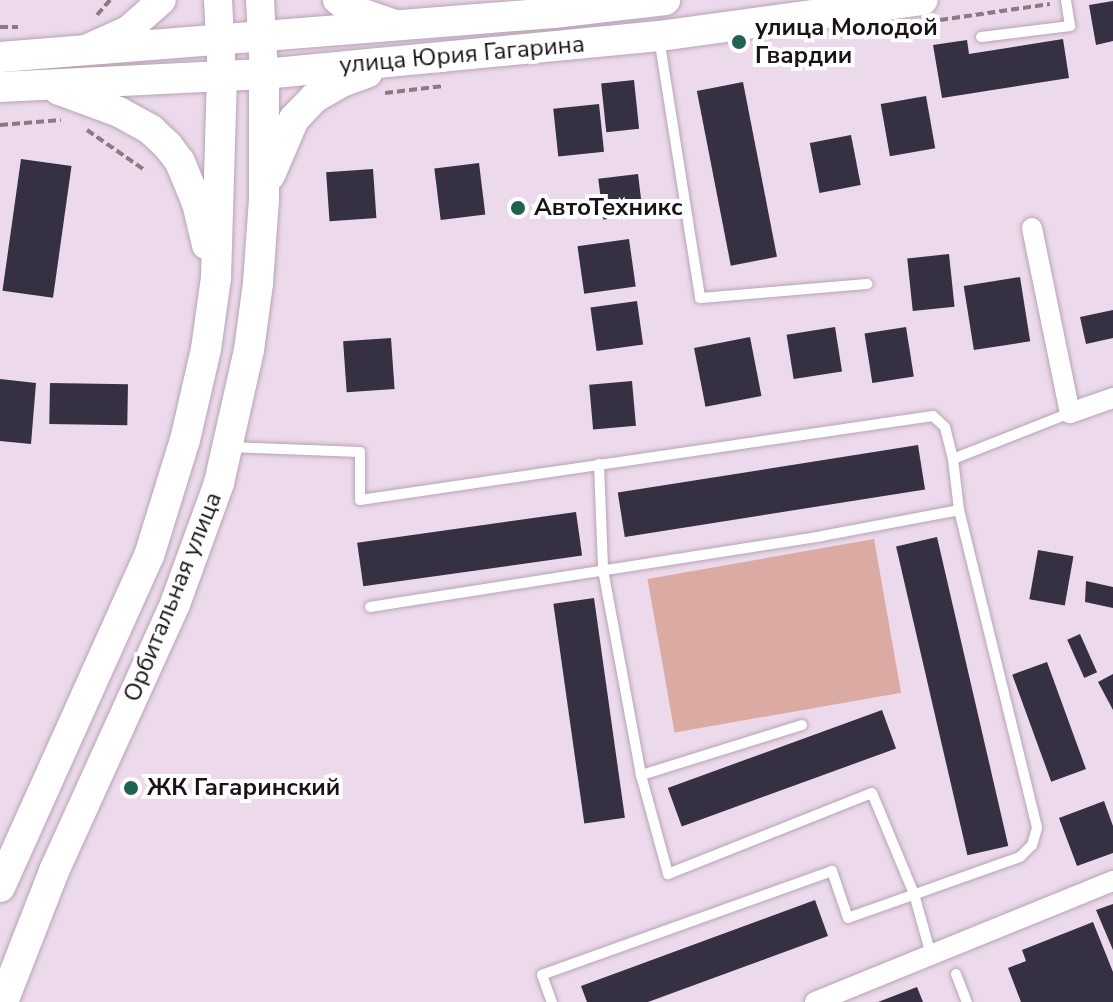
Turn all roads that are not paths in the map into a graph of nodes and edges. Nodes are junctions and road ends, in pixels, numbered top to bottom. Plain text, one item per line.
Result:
1 (162, 0) edge
2 (218, 0) edge
3 (260, 0) edge
4 (337, 0) edge
5 (665, 0) edge
6 (923, 0) edge
7 (1066, 0) edge
8 (399, 25) junction
9 (263, 36) junction
10 (659, 36) junction
11 (981, 37) dead end
12 (219, 39) junction
13 (80, 51) junction
14 (0, 57) edge
15 (405, 61) junction
16 (264, 74) junction
17 (222, 77) junction
18 (46, 85) junction
19 (0, 87) edge
20 (264, 200) junction
21 (1032, 228) dead end
22 (216, 278) junction
23 (867, 284) dead end
24 (1113, 398) edge
25 (1070, 413) junction
26 (228, 447) junction
27 (953, 459) junction
28 (599, 464) junction
29 (959, 510) junction
30 (603, 570) junction
31 (370, 607) dead end
32 (802, 725) dead end
33 (641, 775) junction
34 (1113, 881) edge
35 (0, 887) edge
36 (914, 894) junction
37 (931, 955) junction
38 (956, 974) dead end
39 (3, 1002) edge
40 (552, 1002) edge
41 (815, 1002) edge
42 (967, 1002) edge

1 - 13 main road
2 - 12 main road
3 - 9 main road
4 - 8 main road
5 - 8 main road, улица Юрия Гагарина
6 - 10 main road, улица Юрия Гагарина
7 - 11 lane
8 - 9 main road, улица Юрия Гагарина
9 - 12 main road, улица Юрия Гагарина
9 - 16 main road
10 - 15 main road, улица Юрия Гагарина
10 - 23 lane
12 - 13 main road, улица Юрия Гагарина
12 - 17 main road
13 - 14 main road, улица Юрия Гагарина
15 - 16 main road, улица Юрия Гагарина
15 - 20 main road
16 - 17 main road, улица Юрия Гагарина
16 - 20 main road, Орбитальная улица
17 - 18 main road, улица Юрия Гагарина
17 - 22 main road, Орбитальная улица
18 - 19 main road, улица Юрия Гагарина
18 - 22 main road
20 - 26 main road, Орбитальная улица
21 - 25 street
22 - 35 main road, Орбитальная улица
24 - 25 street
25 - 27 lane
26 - 28 lane
26 - 39 main road, Орбитальная улица
27 - 28 lane
27 - 29 lane
28 - 30 lane
29 - 30 lane
29 - 36 lane
30 - 31 lane
30 - 33 lane
32 - 33 lane
33 - 36 lane
34 - 37 street
36 - 37 lane
36 - 40 lane
37 - 41 street
38 - 42 lane

